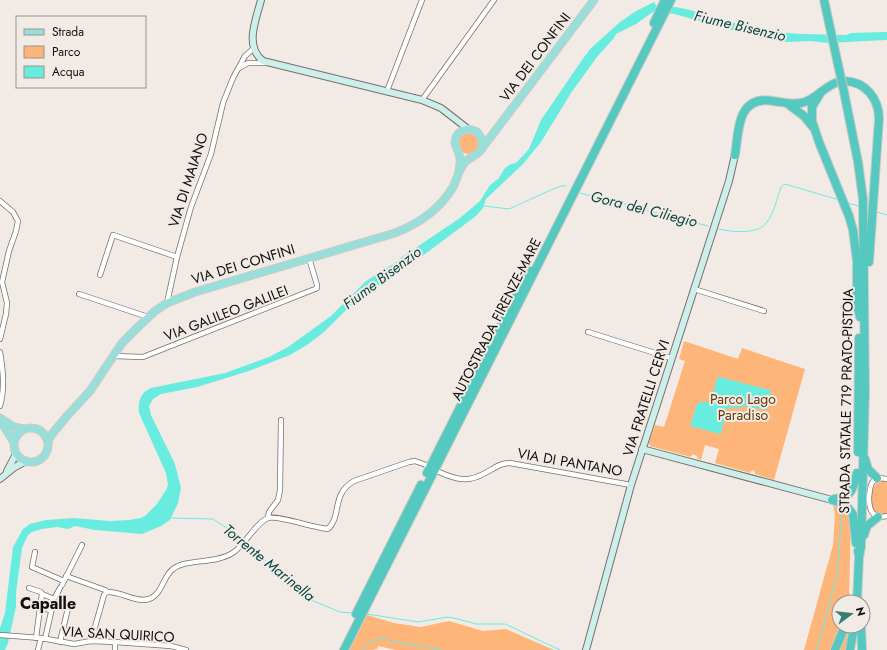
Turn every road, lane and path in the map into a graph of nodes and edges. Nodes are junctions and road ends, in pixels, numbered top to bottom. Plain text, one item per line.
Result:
1 (260, 0) edge
2 (422, 0) edge
3 (494, 0) edge
4 (594, 0) edge
5 (824, 0) edge
6 (668, 1) edge
7 (253, 49) junction
8 (257, 56) junction
9 (248, 63) junction
10 (269, 63) junction
11 (239, 68) junction
12 (387, 91) junction
13 (821, 92) junction
14 (422, 100) junction
15 (787, 103) junction
16 (453, 118) junction
17 (813, 127) junction
18 (468, 130) junction
19 (496, 130) junction
20 (479, 134) junction
21 (457, 136) junction
22 (482, 148) junction
23 (459, 154) junction
24 (735, 155) joint
25 (470, 157) junction
26 (456, 182) junction
27 (0, 201) edge
28 (177, 257) junction
29 (309, 258) junction
30 (100, 275) dead end
31 (694, 289) junction
32 (79, 294) dead end
33 (167, 303) junction
34 (764, 311) dead end
35 (862, 315) junction
36 (148, 317) junction
37 (588, 332) dead end
38 (0, 339) edge
39 (0, 352) edge
40 (113, 356) junction
41 (671, 358) junction
42 (0, 406) edge
43 (67, 416) junction
44 (0, 418) edge
45 (281, 420) dead end
46 (23, 429) junction
47 (41, 430) junction
48 (13, 441) junction
49 (48, 441) junction
50 (642, 449) junction
51 (863, 450) junction
52 (16, 454) junction
53 (26, 461) junction
54 (426, 465) dead end
55 (439, 472) dead end
56 (857, 473) junction
57 (2, 477) edge
58 (877, 478) junction
59 (887, 479) edge
60 (631, 485) junction
61 (832, 500) junction
62 (882, 517) edge
63 (268, 518) junction
64 (887, 520) edge
65 (82, 545) dead end
66 (859, 545) junction
67 (35, 552) dead end
68 (858, 569) junction
69 (66, 576) junction
70 (62, 585) junction
71 (29, 588) dead end
72 (107, 592) junction
73 (42, 594) junction
74 (853, 594) edge
75 (857, 594) edge
76 (861, 594) edge
77 (54, 601) junction
78 (40, 608) junction
79 (51, 610) junction
80 (353, 625) junction
81 (0, 634) edge
82 (842, 634) edge
83 (853, 634) edge
84 (861, 634) edge
85 (41, 638) junction
86 (91, 641) junction
87 (60, 642) junction
88 (115, 642) junction
89 (38, 650) edge
90 (115, 650) edge
91 (186, 650) edge
92 (338, 650) edge
93 (344, 650) edge
94 (586, 650) edge
95 (835, 650) edge
96 (850, 650) edge
97 (862, 650) edge

1 - 7 street
2 - 12 street
3 - 14 street
4 - 19 main road, VIA DEI CONFINI
5 - 35 highway, STRADA STATALE 719 PRATO-PISTOIA, bridge
6 - 80 highway, AUTOSTRADA FIRENZE-MARE
7 - 8 street
7 - 10 street
7 - 11 street, VIA DI MAIANO
8 - 9 street
8 - 10 street
9 - 10 street
9 - 11 street
10 - 12 street
11 - 28 street, VIA DI MAIANO
12 - 14 street
13 - 15 highway
13 - 17 highway
13 - 35 highway
14 - 16 street
15 - 17 highway
15 - 24 highway
16 - 18 street
16 - 21 street
17 - 35 highway
18 - 20 main road
18 - 21 main road
19 - 20 main road
19 - 22 main road, VIA DEI CONFINI
20 - 22 main road
21 - 23 main road, VIA DEI CONFINI
22 - 25 main road, VIA DEI CONFINI
23 - 25 main road
23 - 26 main road, VIA DEI CONFINI
24 - 31 street, VIA FRATELLI CERVI
25 - 26 main road, VIA DEI CONFINI
26 - 29 main road, VIA DEI CONFINI
27 - 38 street
28 - 30 street
28 - 33 street, VIA DI MAIANO
29 - 33 main road, VIA DEI CONFINI
29 - 40 street, VIA GALILEO GALILEI
31 - 34 street
31 - 41 street, VIA FRATELLI CERVI
32 - 36 street
33 - 36 main road, VIA DEI CONFINI
35 - 51 highway, STRADA STATALE 719 PRATO-PISTOIA
35 - 56 highway, STRADA STATALE 719 PRATO-PISTOIA
36 - 40 main road, VIA DEI CONFINI
37 - 41 street
39 - 42 street
40 - 43 main road, VIA DEI CONFINI
41 - 50 street, VIA FRATELLI CERVI
43 - 47 main road, VIA DEI CONFINI
43 - 49 main road, VIA DEI CONFINI
44 - 46 main road
44 - 48 main road
45 - 63 street
46 - 47 main road, VIA DEI CONFINI
46 - 48 main road
47 - 49 main road
48 - 52 main road
49 - 53 main road, VIA DEI CONFINI
50 - 60 street, VIA FRATELLI CERVI
50 - 61 street
51 - 58 highway
51 - 66 highway, STRADA STATALE 719 PRATO-PISTOIA
52 - 53 main road
52 - 57 street, VIA DEI CONFINI
53 - 57 street, VIA DEI CONFINI
54 - 63 street
55 - 60 street, VIA DI PANTANO
56 - 61 highway
56 - 66 highway, STRADA STATALE 719 PRATO-PISTOIA
58 - 59 street
58 - 62 street
60 - 94 street, VIA FRATELLI CERVI
61 - 66 highway
62 - 64 street
62 - 66 highway
63 - 72 street
65 - 69 street
66 - 68 highway, STRADA STATALE 719 PRATO-PISTOIA
67 - 70 street
68 - 74 highway
68 - 75 highway, STRADA STATALE 719 PRATO-PISTOIA
68 - 76 highway
69 - 70 street
69 - 72 street
70 - 77 street
71 - 73 street
72 - 86 street
73 - 77 street
73 - 78 street
77 - 79 street
77 - 87 street
78 - 79 street
78 - 85 street
79 - 85 street
80 - 92 highway, AUTOSTRADA FIRENZE-MARE
80 - 93 highway, AUTOSTRADA FIRENZE-MARE
81 - 85 street, VIA SAN QUIRICO
82 - 95 highway
83 - 96 highway
84 - 97 highway
85 - 87 street, VIA SAN QUIRICO
85 - 89 street
86 - 87 street, VIA SAN QUIRICO
86 - 88 street, VIA SAN QUIRICO
88 - 90 street
88 - 91 street, VIA SAN QUIRICO

